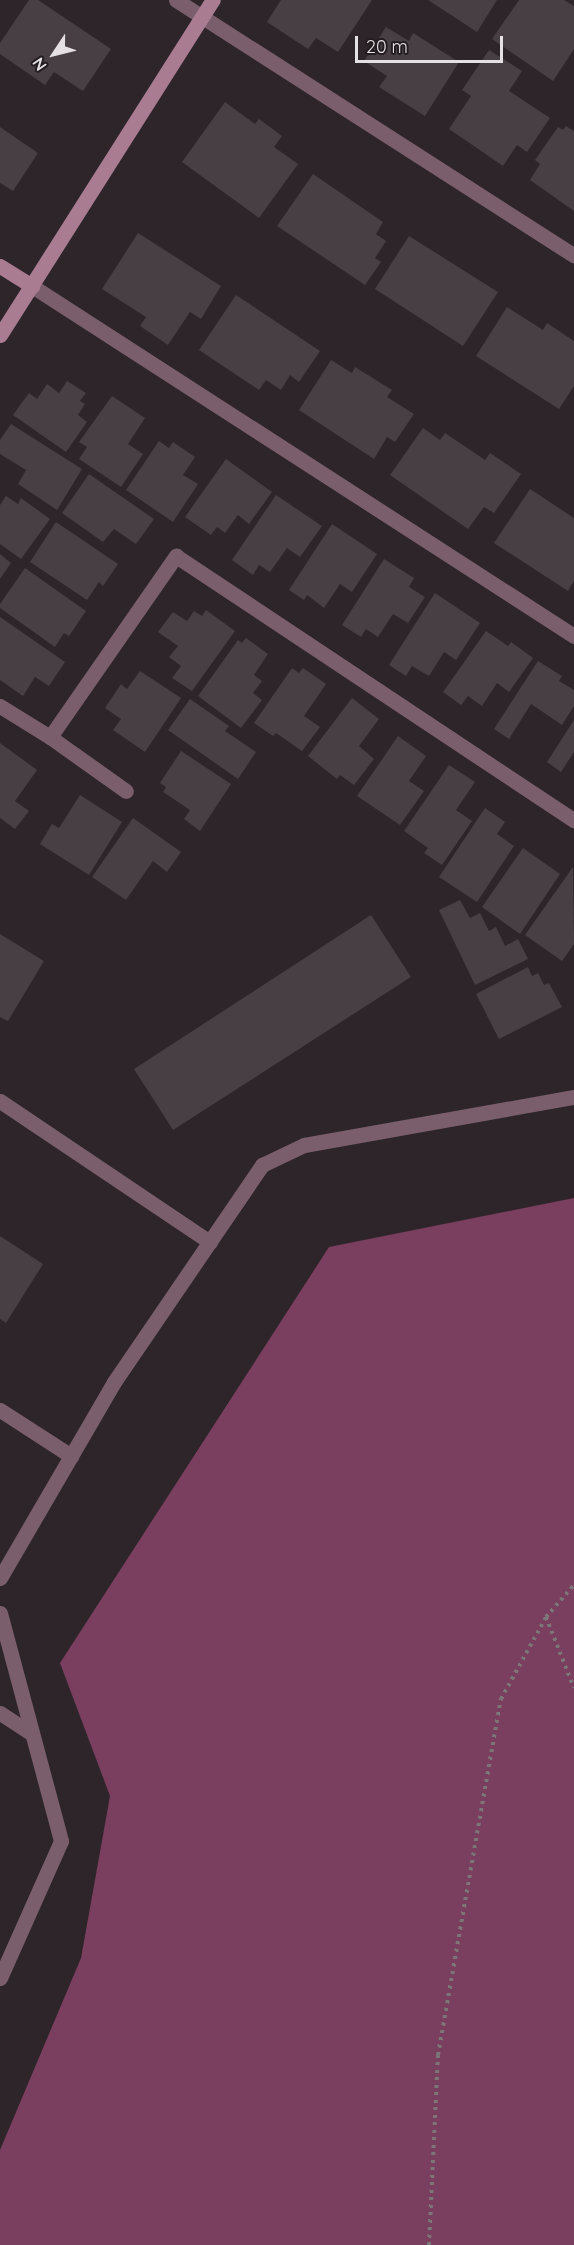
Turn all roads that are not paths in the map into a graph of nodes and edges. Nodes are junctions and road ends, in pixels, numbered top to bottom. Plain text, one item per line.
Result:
1 (176, 0) edge
2 (213, 0) edge
3 (202, 17) junction
4 (574, 256) edge
5 (0, 266) edge
6 (32, 286) junction
7 (0, 335) edge
8 (574, 636) edge
9 (0, 706) edge
10 (50, 737) junction
11 (126, 791) dead end
12 (574, 820) edge
13 (574, 1097) edge
14 (0, 1101) edge
15 (210, 1242) junction
16 (0, 1410) edge
17 (71, 1456) junction
18 (0, 1578) edge
19 (0, 1613) edge
20 (0, 1713) edge
21 (32, 1734) junction
22 (0, 1978) edge

1 - 3 street
2 - 3 street
3 - 4 street
3 - 6 street
5 - 6 street
6 - 7 street
6 - 8 street
9 - 10 street
10 - 11 street
10 - 12 street
13 - 15 street
14 - 15 street
15 - 17 street
16 - 17 street
17 - 18 street
19 - 21 street
20 - 21 street
21 - 22 street

